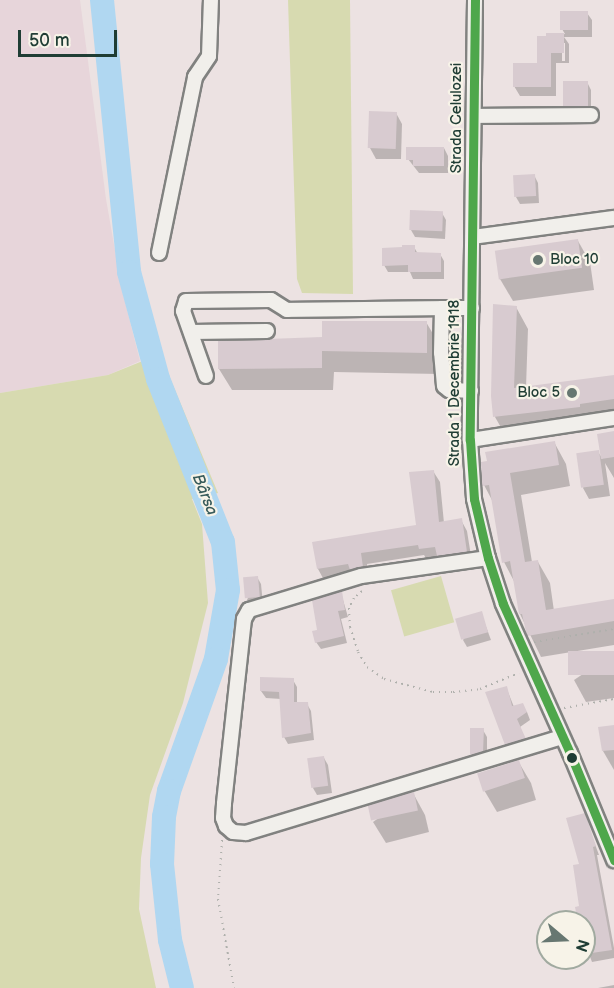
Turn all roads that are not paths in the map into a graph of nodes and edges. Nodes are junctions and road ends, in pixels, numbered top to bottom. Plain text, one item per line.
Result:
1 (211, 0) edge
2 (475, 0) edge
3 (591, 115) dead end
4 (474, 116) junction
5 (614, 218) edge
6 (473, 237) junction
7 (159, 253) dead end
8 (442, 308) junction
9 (472, 308) junction
10 (267, 331) dead end
11 (191, 332) junction
12 (206, 376) dead end
13 (471, 391) junction
14 (614, 418) edge
15 (470, 440) junction
16 (488, 558) junction
17 (562, 737) junction
18 (614, 860) edge

1 - 7 street
2 - 4 street, Strada Celulozei
3 - 4 street
4 - 6 street, Strada Celulozei
5 - 6 street
6 - 9 street, Strada 1 Decembrie 1918
8 - 9 street
8 - 11 street
8 - 13 street
9 - 13 street, Strada 1 Decembrie 1918
10 - 11 street
11 - 12 street
13 - 15 street, Strada 1 Decembrie 1918
14 - 15 street
15 - 16 street, Strada 1 Decembrie 1918
16 - 17 street, Strada 1 Decembrie 1918
16 - 17 street
17 - 18 street, Strada 1 Decembrie 1918

